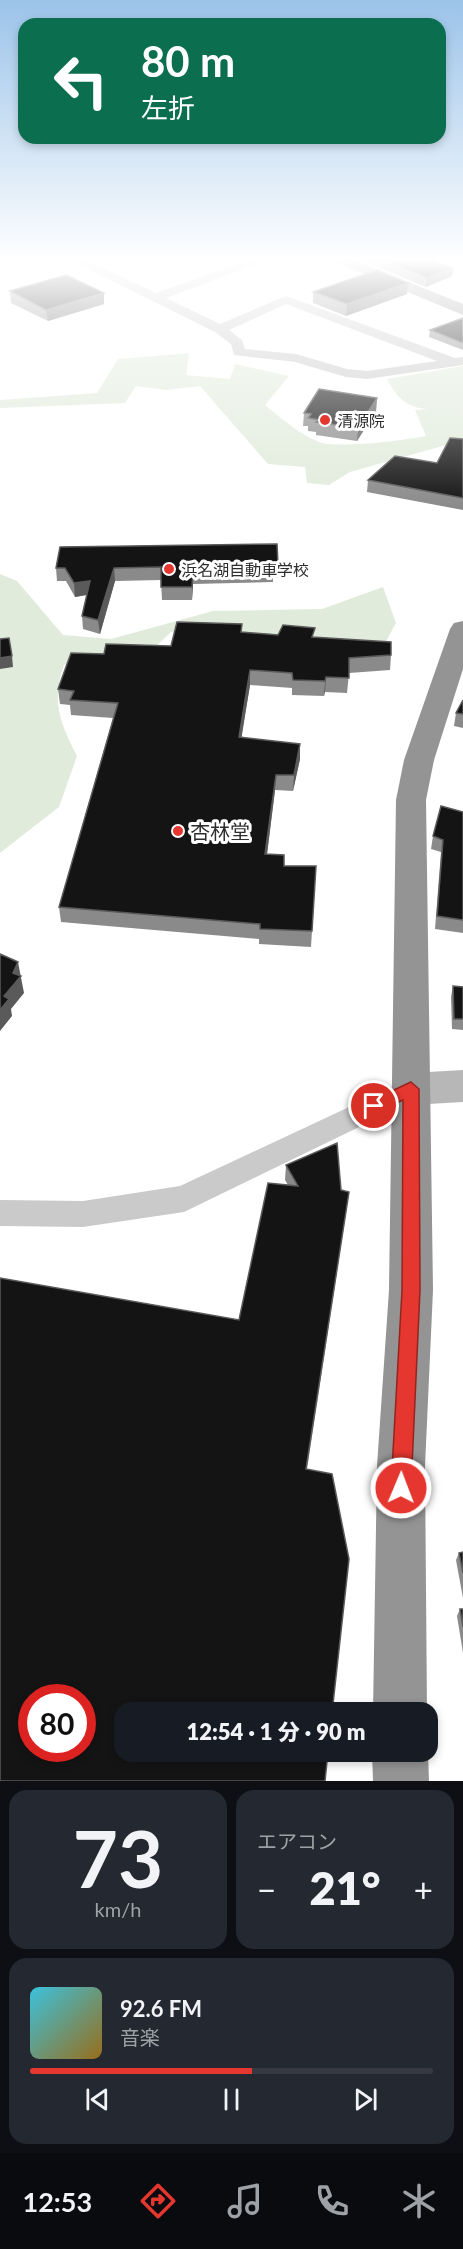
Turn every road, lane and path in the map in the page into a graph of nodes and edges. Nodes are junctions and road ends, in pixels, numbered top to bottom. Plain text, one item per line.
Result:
1 (232, 341) edge
2 (402, 341) edge
3 (458, 361) edge
4 (460, 647) edge
5 (463, 1086) edge
6 (411, 1089) junction
7 (0, 1213) edge
8 (400, 1702) edge
9 (400, 1762) edge
10 (400, 1781) edge

1 - 3 street
2 - 3 street
4 - 6 highway
5 - 6 street
6 - 7 street
6 - 8 highway
9 - 10 highway

